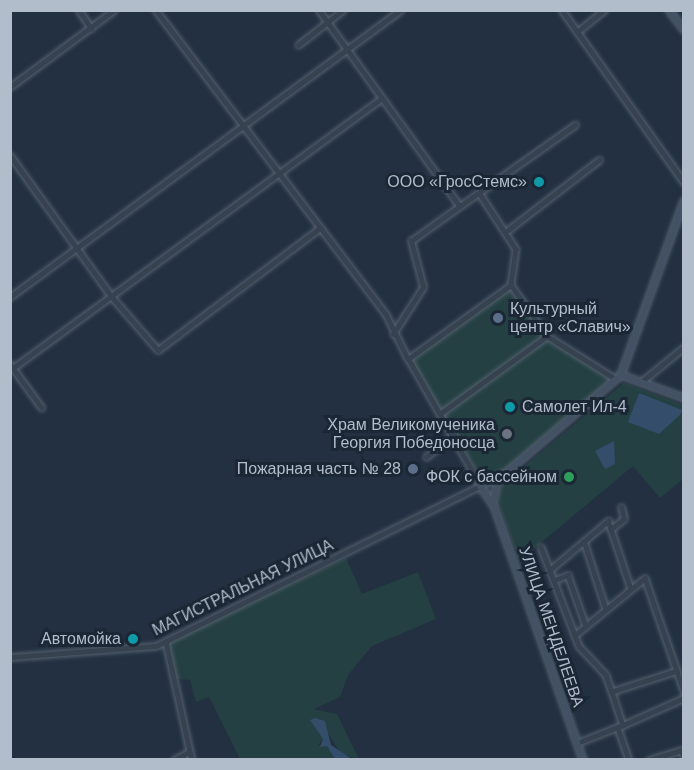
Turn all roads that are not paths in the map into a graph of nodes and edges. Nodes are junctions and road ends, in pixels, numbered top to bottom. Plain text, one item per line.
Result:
1 (79, 10) edge
2 (114, 10) edge
3 (156, 10) edge
4 (319, 10) edge
5 (343, 10) edge
6 (400, 10) edge
7 (561, 10) edge
8 (604, 10) edge
9 (669, 10) edge
10 (327, 22) junction
11 (91, 28) junction
12 (684, 30) edge
13 (577, 32) junction
14 (298, 45) dead end
15 (347, 51) junction
16 (10, 87) edge
17 (382, 98) junction
18 (575, 125) dead end
19 (244, 127) junction
20 (10, 155) edge
21 (598, 160) dead end
22 (279, 175) junction
23 (684, 182) edge
24 (480, 194) junction
25 (684, 201) edge
26 (460, 206) junction
27 (320, 228) junction
28 (507, 230) junction
29 (78, 248) junction
30 (511, 285) junction
31 (10, 297) edge
32 (112, 297) junction
33 (393, 334) junction
34 (547, 336) junction
35 (684, 347) edge
36 (408, 359) junction
37 (12, 366) edge
38 (617, 376) junction
39 (640, 382) junction
40 (684, 398) edge
41 (42, 408) dead end
42 (441, 413) junction
43 (453, 432) junction
44 (426, 456) dead end
45 (477, 472) junction
46 (499, 477) junction
47 (487, 480) junction
48 (480, 485) junction
49 (493, 489) junction
50 (472, 492) junction
51 (484, 494) junction
52 (493, 504) junction
53 (621, 507) dead end
54 (611, 529) junction
55 (584, 541) junction
56 (542, 547) dead end
57 (551, 569) junction
58 (555, 580) junction
59 (631, 589) junction
60 (606, 609) junction
61 (586, 626) junction
62 (575, 635) junction
63 (166, 642) junction
64 (10, 657) edge
65 (677, 671) junction
66 (684, 690) edge
67 (612, 692) junction
68 (684, 699) edge
69 (621, 726) junction
70 (578, 743) junction
71 (189, 752) junction
72 (684, 756) edge
73 (174, 759) edge
74 (192, 759) edge
75 (583, 759) edge
76 (629, 759) edge
77 (649, 759) edge

1 - 11 street
2 - 11 street
3 - 19 street
4 - 10 street
5 - 10 street
6 - 15 street
7 - 13 street
8 - 13 street
9 - 12 main road
10 - 14 street
10 - 15 street
11 - 16 street
13 - 23 street
15 - 17 street
15 - 19 street
17 - 22 street
17 - 26 street
18 - 24 street
19 - 22 street
19 - 29 street
20 - 29 street
21 - 28 street
22 - 27 street
22 - 32 street
24 - 26 street
24 - 28 street
25 - 38 main road
26 - 33 street
27 - 32 street
27 - 33 street
28 - 30 street
29 - 31 street
29 - 32 street
30 - 34 street
30 - 36 street
32 - 37 street
33 - 36 street
34 - 38 street
34 - 42 street
35 - 39 street
36 - 42 street
37 - 41 street
38 - 39 main road
38 - 46 main road
39 - 40 main road
42 - 43 street
43 - 44 street
43 - 45 street
45 - 47 street
45 - 48 street
46 - 47 main road
46 - 49 main road
47 - 48 main road
47 - 49 main road
48 - 50 street, МАГИСТРАЛЬНАЯ УЛИЦА
48 - 51 main road
49 - 51 main road
49 - 52 main road
50 - 51 street
50 - 63 street, МАГИСТРАЛЬНАЯ УЛИЦА
51 - 52 main road
52 - 70 main road, УЛИЦА МЕНДЕЛЕЕВА
53 - 54 street
54 - 55 street
54 - 59 street
55 - 57 street
55 - 60 street
56 - 57 street
57 - 58 street
58 - 61 street
58 - 62 street
59 - 60 street
59 - 65 street
60 - 61 street
61 - 62 street
62 - 67 street
63 - 64 street, МАГИСТРАЛЬНАЯ УЛИЦА
63 - 71 street
65 - 66 street
65 - 67 street
67 - 69 street
68 - 69 street
69 - 70 street
69 - 76 street
70 - 75 main road, УЛИЦА МЕНДЕЛЕЕВА
71 - 73 street
71 - 74 street
72 - 77 street

